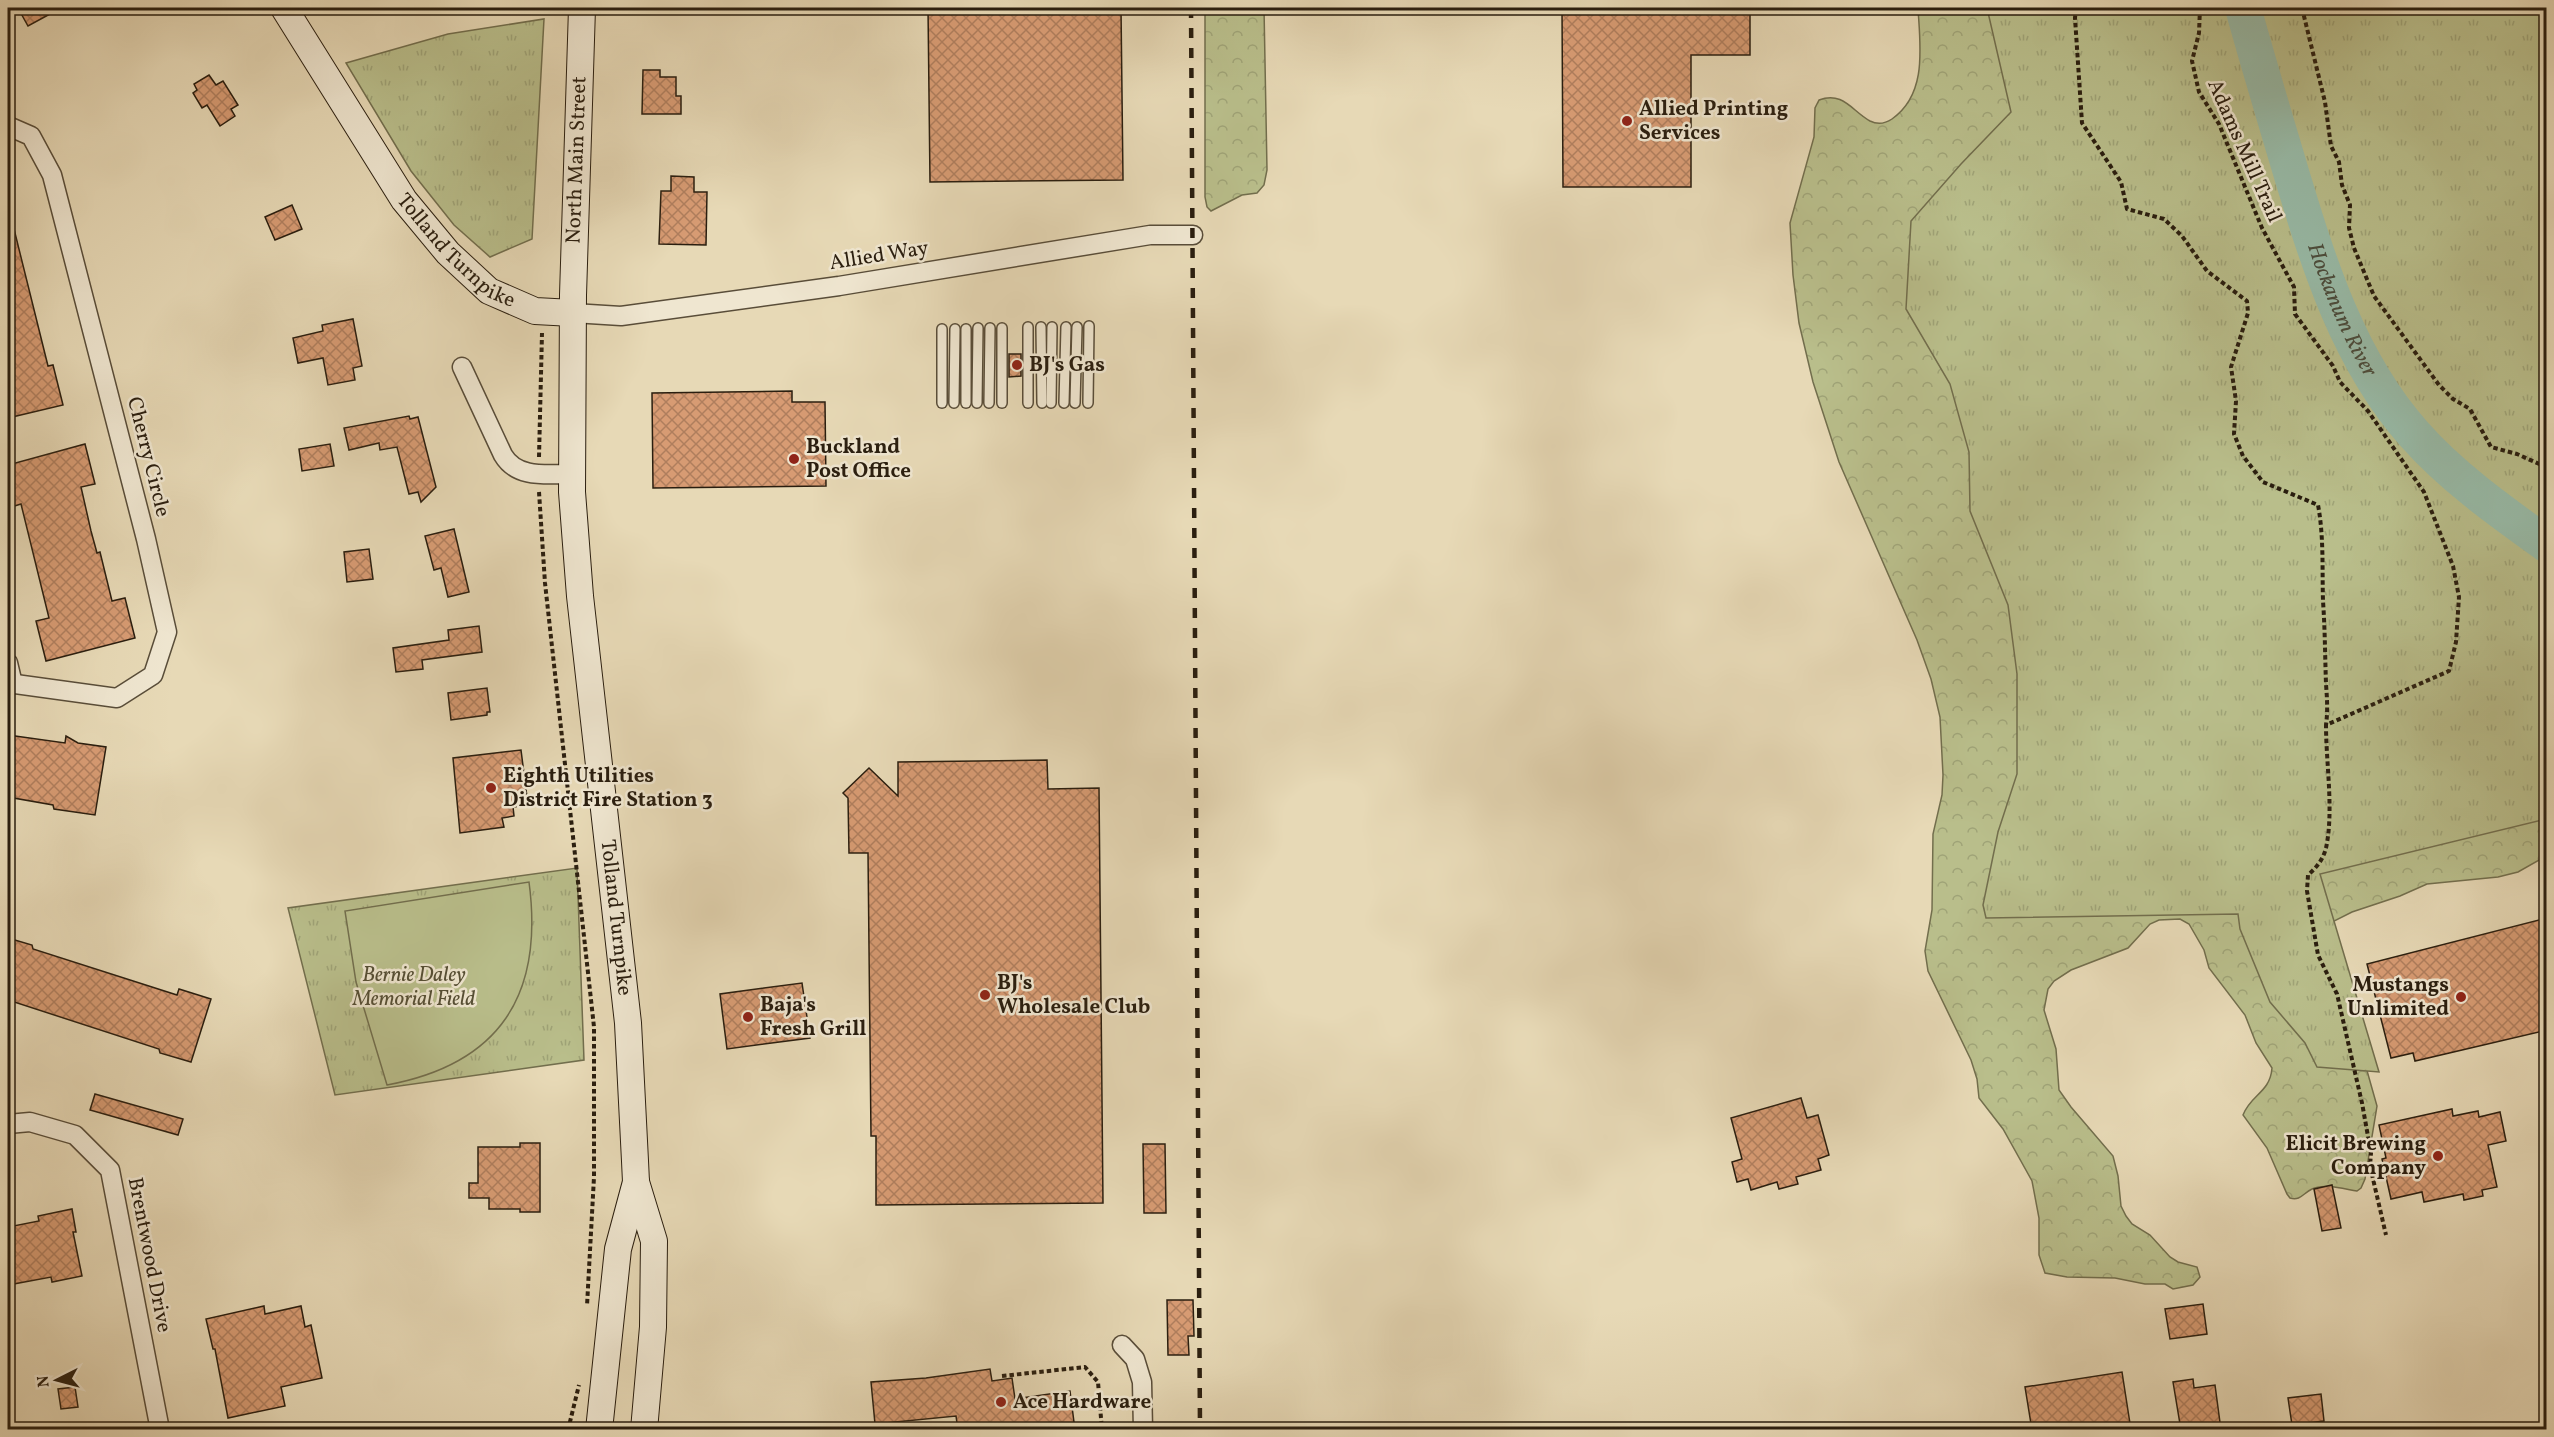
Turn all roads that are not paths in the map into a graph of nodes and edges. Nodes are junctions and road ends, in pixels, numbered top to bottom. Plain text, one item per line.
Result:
1 (284, 8) edge
2 (582, 8) edge
3 (8, 126) edge
4 (1193, 235) dead end
5 (573, 312) junction
6 (1089, 326) dead end
7 (1028, 327) dead end
8 (1041, 327) dead end
9 (1052, 327) dead end
10 (1066, 327) dead end
11 (1077, 327) dead end
12 (978, 328) dead end
13 (990, 328) dead end
14 (1002, 328) dead end
15 (942, 329) dead end
16 (955, 329) dead end
17 (966, 329) dead end
18 (462, 367) dead end
19 (942, 403) dead end
20 (954, 403) dead end
21 (966, 403) dead end
22 (978, 403) dead end
23 (989, 403) dead end
24 (1002, 403) dead end
25 (1028, 403) dead end
26 (1064, 403) dead end
27 (1075, 403) dead end
28 (1088, 403) dead end
29 (571, 474) junction
30 (8, 663) edge
31 (10, 684) edge
32 (8, 1124) edge
33 (636, 1182) junction
34 (1122, 1346) dead end
35 (160, 1430) edge
36 (599, 1430) edge
37 (644, 1430) edge
38 (1143, 1430) edge

1 - 5 main road, Tolland Turnpike
2 - 5 main road, North Main Street
3 - 31 street, Cherry Circle
4 - 5 street, Allied Way
5 - 29 main road, Tolland Turnpike
6 - 28 lane
7 - 25 lane
8 - 9 lane
10 - 26 lane
11 - 27 lane
12 - 22 lane
13 - 23 lane
14 - 24 lane
15 - 19 lane
16 - 20 lane
17 - 21 lane
18 - 29 street
29 - 33 main road, Tolland Turnpike
30 - 31 street, Cherry Circle
32 - 35 street, Brentwood Drive
33 - 36 main road, Tolland Turnpike
33 - 37 main road, Tolland Turnpike
34 - 38 street

